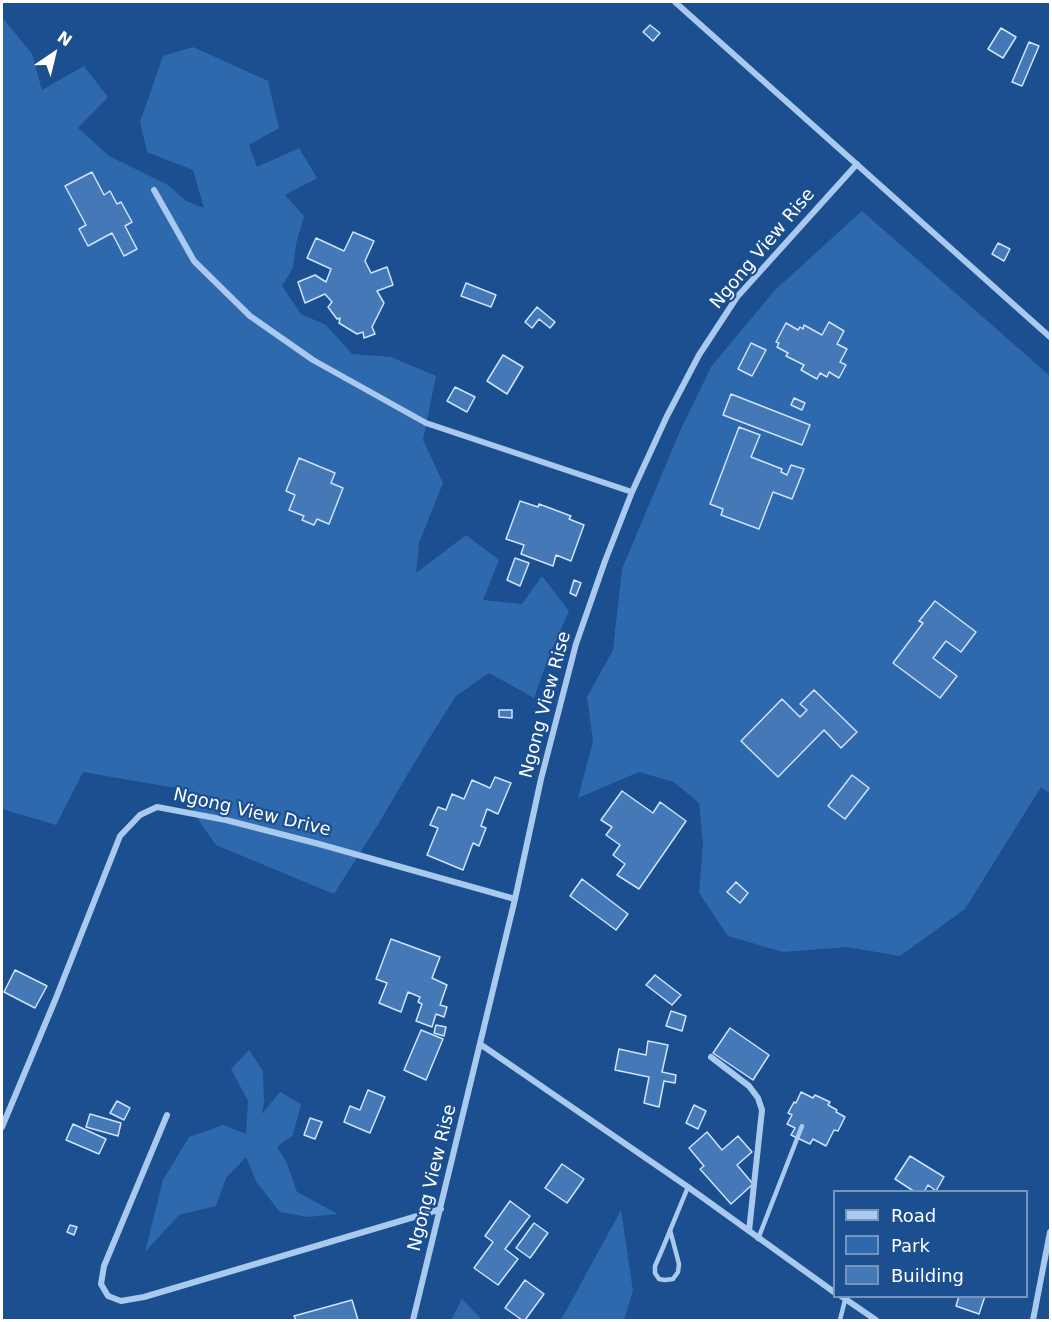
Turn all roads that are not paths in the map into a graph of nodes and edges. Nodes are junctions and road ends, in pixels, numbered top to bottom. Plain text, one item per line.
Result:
1 (675, 2) edge
2 (857, 164) junction
3 (154, 190) dead end
4 (1050, 337) edge
5 (632, 492) junction
6 (515, 899) junction
7 (480, 1044) junction
8 (711, 1057) dead end
9 (167, 1115) dead end
10 (802, 1126) dead end
11 (2, 1127) edge
12 (688, 1187) junction
13 (441, 1209) junction
14 (670, 1230) junction
15 (749, 1231) junction
16 (1050, 1232) edge
17 (758, 1239) junction
18 (833, 1291) edge
19 (843, 1298) edge
20 (413, 1320) edge
21 (840, 1320) edge
22 (876, 1320) edge
23 (1033, 1320) edge

1 - 2 street
2 - 4 street
2 - 5 street, Ngong View Rise
3 - 5 street
5 - 6 street, Ngong View Rise
6 - 7 street, Ngong View Rise
6 - 11 street, Ngong View Drive
7 - 12 street
7 - 13 street, Ngong View Rise
8 - 15 street
9 - 13 street
10 - 17 lane
12 - 14 lane
12 - 15 street
13 - 20 street, Ngong View Rise
14 - 14 lane
15 - 17 street
16 - 23 street
17 - 18 street
19 - 21 lane
19 - 22 street

